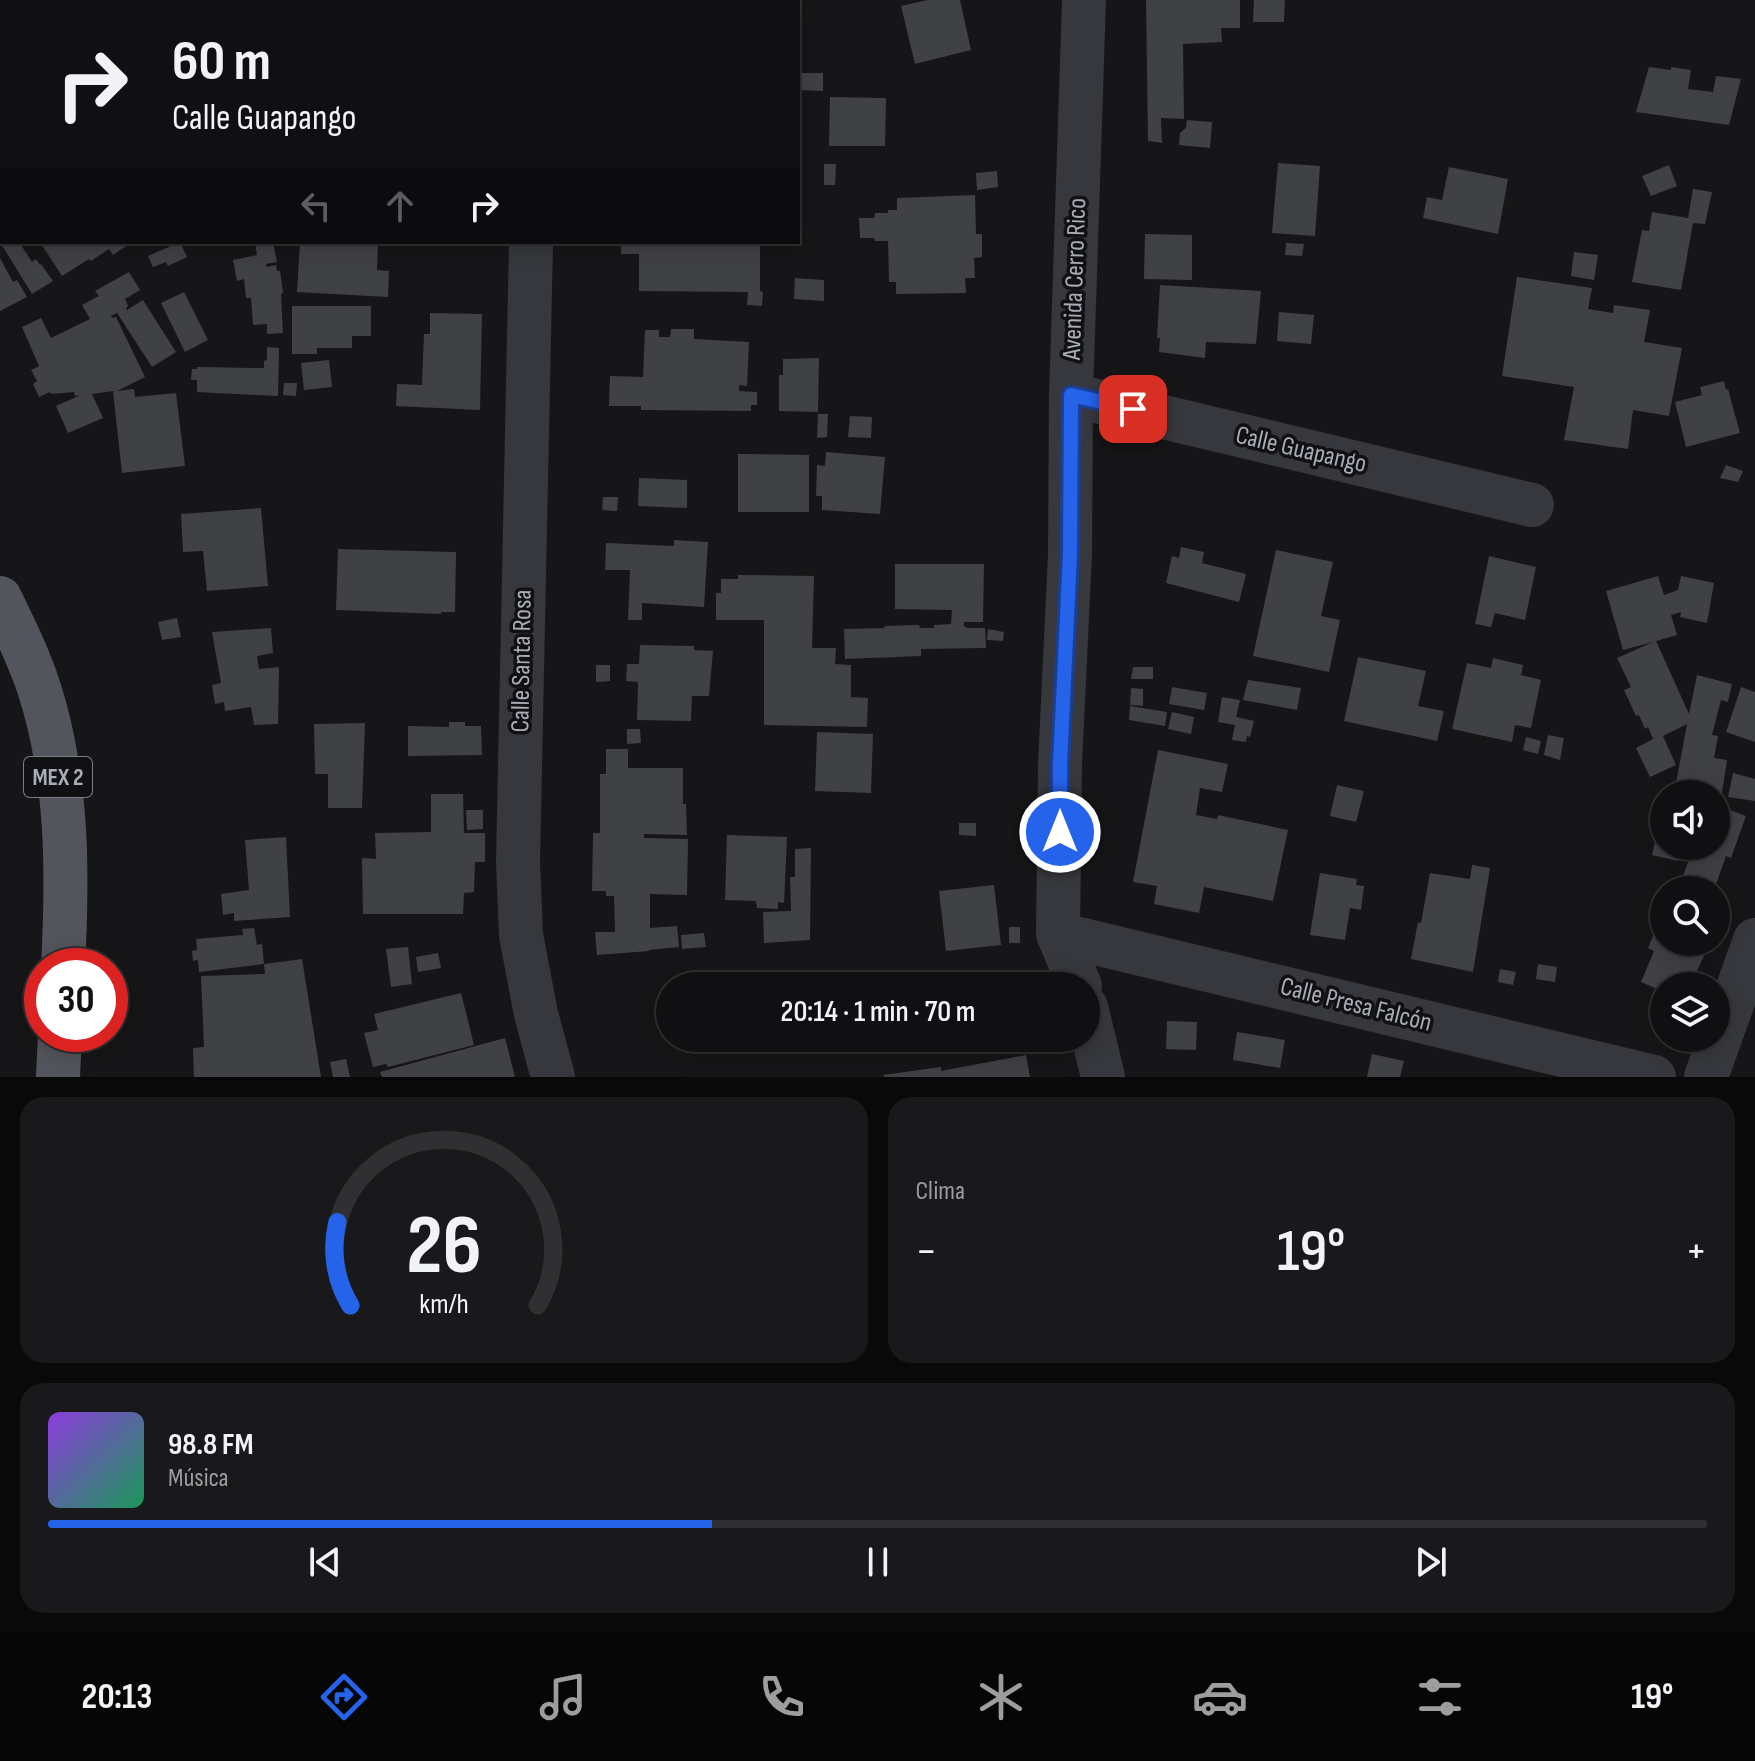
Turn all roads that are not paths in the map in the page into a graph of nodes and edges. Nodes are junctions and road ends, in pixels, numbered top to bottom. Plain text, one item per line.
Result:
1 (1084, 0) edge
2 (531, 244) edge
3 (1071, 395) junction
4 (1532, 505) dead end
5 (0, 598) edge
6 (1058, 934) junction
7 (1755, 940) edge
8 (64, 948) edge
9 (1074, 972) edge
10 (59, 1052) edge
11 (1097, 1052) edge
12 (58, 1077) edge
13 (553, 1077) edge
14 (1103, 1077) edge
15 (1654, 1077) edge
16 (1706, 1077) edge

1 - 3 street, Avenida Cerro Rico
2 - 13 street, Calle Santa Rosa
3 - 4 street, Calle Guapango
3 - 6 street, Avenida Cerro Rico
5 - 8 main road, MEX 2
6 - 9 street, Avenida Cerro Rico
6 - 15 street, Calle Presa Falcón
7 - 16 street
10 - 12 main road
11 - 14 street

